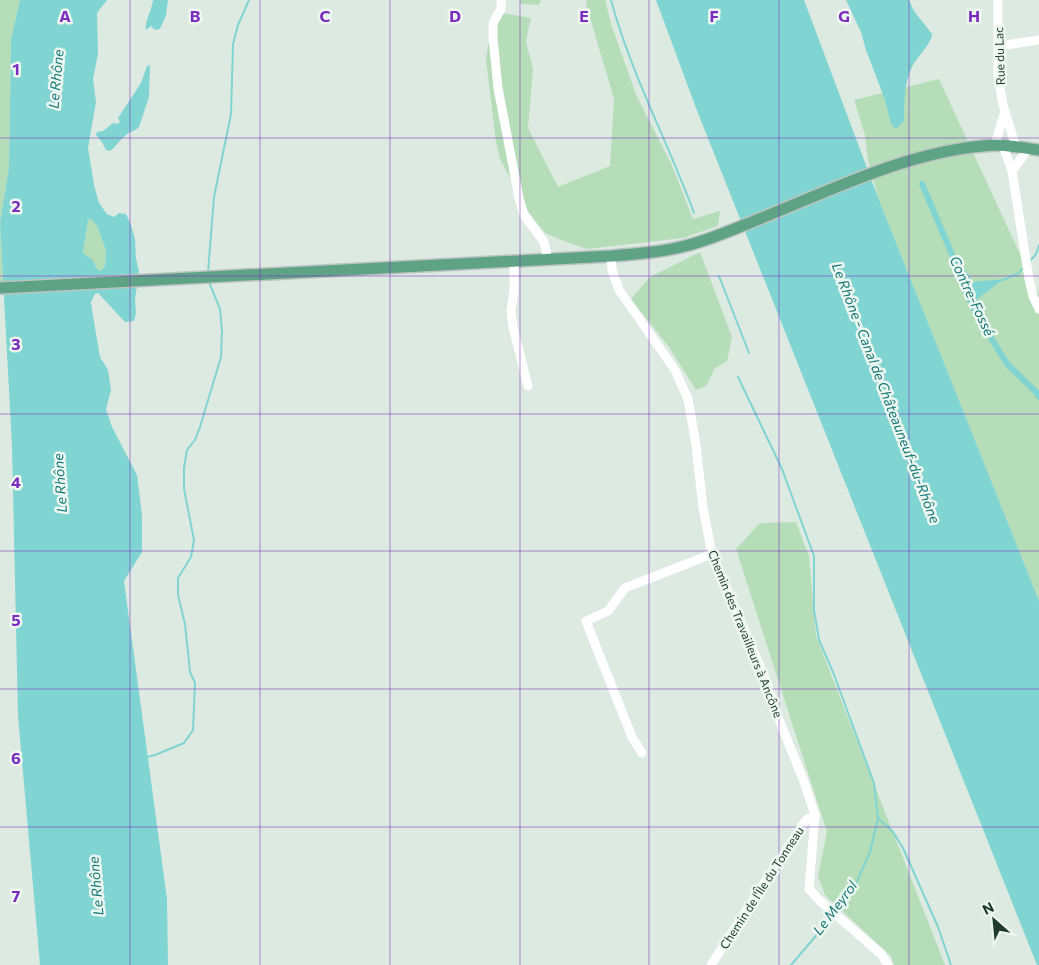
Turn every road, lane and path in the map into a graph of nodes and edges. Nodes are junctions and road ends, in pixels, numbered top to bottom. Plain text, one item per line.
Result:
1 (501, 0) edge
2 (998, 0) edge
3 (1039, 40) edge
4 (999, 46) junction
5 (1005, 111) junction
6 (999, 146) junction
7 (1016, 147) junction
8 (1033, 150) edge
9 (1012, 170) junction
10 (611, 256) junction
11 (548, 259) junction
12 (514, 260) junction
13 (0, 288) edge
14 (1039, 310) edge
15 (528, 386) dead end
16 (712, 554) junction
17 (642, 753) dead end
18 (815, 815) junction
19 (711, 965) edge
20 (888, 965) edge

1 - 11 street
2 - 4 street, Rue du Lac
3 - 4 street
4 - 5 street, Rue du Lac
5 - 6 street
5 - 7 street, Rue du Lac
6 - 7 main road
6 - 9 street
6 - 10 main road
7 - 8 main road
8 - 9 street
9 - 14 street
10 - 11 main road
10 - 16 street, Chemin des Travailleurs à Ancône
11 - 12 main road
12 - 13 main road
12 - 15 street
16 - 17 street
16 - 18 street, Chemin des Travailleurs à Ancône
18 - 19 street, Chemin de l'Île du Tonneau
18 - 20 street, Chemin des Travailleurs à Ancône

